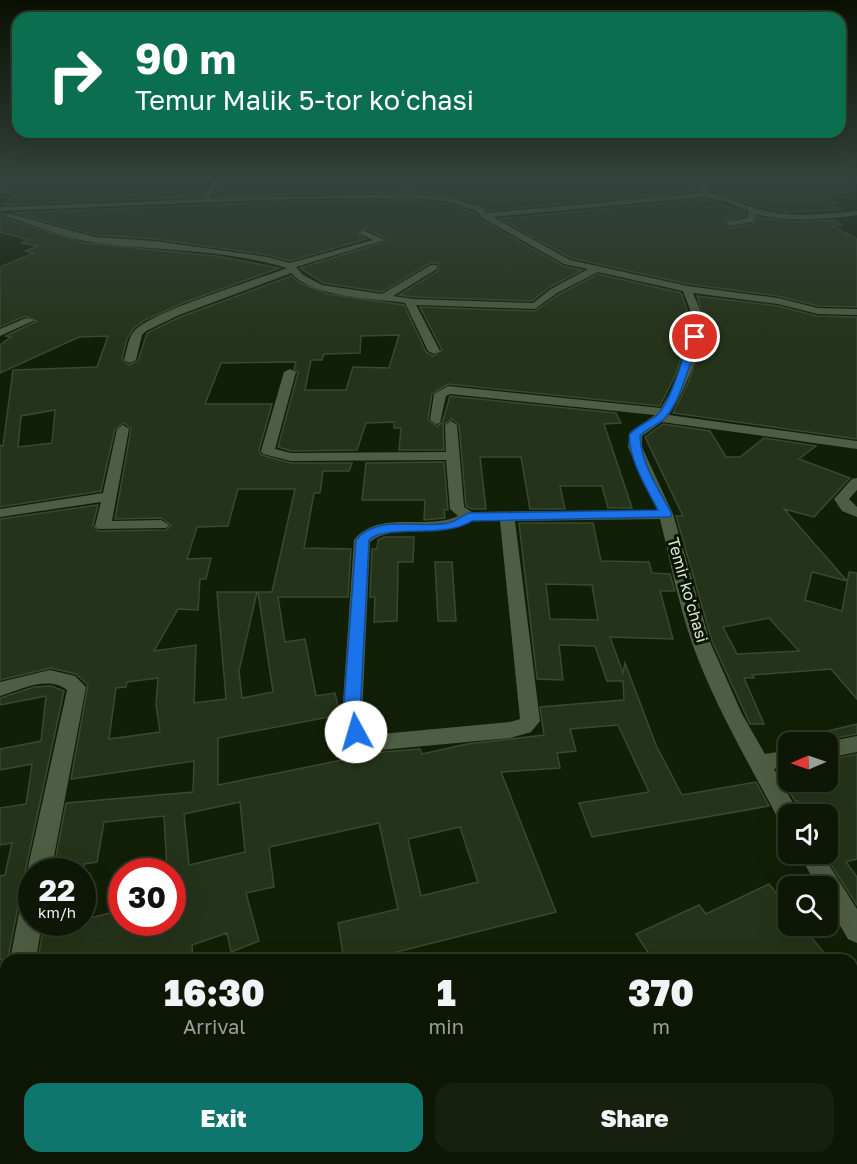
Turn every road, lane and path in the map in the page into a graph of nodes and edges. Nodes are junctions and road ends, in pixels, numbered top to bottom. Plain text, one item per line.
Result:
1 (75, 233) edge
2 (366, 233) edge
3 (516, 233) edge
4 (434, 267) dead end
5 (292, 268) junction
6 (596, 270) junction
7 (687, 289) junction
8 (384, 297) junction
9 (412, 302) junction
10 (857, 312) edge
11 (30, 320) dead end
12 (0, 333) edge
13 (434, 351) dead end
14 (130, 360) dead end
15 (290, 372) dead end
16 (662, 415) junction
17 (436, 420) dead end
18 (451, 425) dead end
19 (123, 429) dead end
20 (857, 445) edge
21 (453, 456) junction
22 (857, 482) edge
23 (110, 496) junction
24 (0, 513) edge
25 (857, 513) edge
26 (666, 514) junction
27 (469, 517) junction
28 (507, 517) junction
29 (161, 525) dead end
30 (0, 688) edge
31 (857, 744) edge
32 (838, 748) edge
33 (778, 760) edge
34 (759, 764) junction
35 (782, 804) edge
36 (42, 858) edge
37 (816, 864) edge
38 (857, 931) edge
39 (27, 936) edge
40 (23, 954) edge

1 - 5 street
2 - 5 street
3 - 6 street
4 - 8 street
5 - 8 street
5 - 14 street
6 - 7 street
6 - 9 street
7 - 10 street
7 - 16 street
8 - 9 street
9 - 13 street
11 - 12 street
15 - 21 street
16 - 17 street
16 - 20 street
16 - 26 street, Temir ko'chasi
18 - 21 street
19 - 23 street
21 - 27 street
22 - 25 street
23 - 24 street
23 - 29 street
26 - 28 street
26 - 34 street, Temir ko'chasi
27 - 28 street
27 - 28 street
30 - 36 street
31 - 32 street
33 - 34 street
34 - 35 street, Temir ko'chasi
37 - 38 street
39 - 40 street

